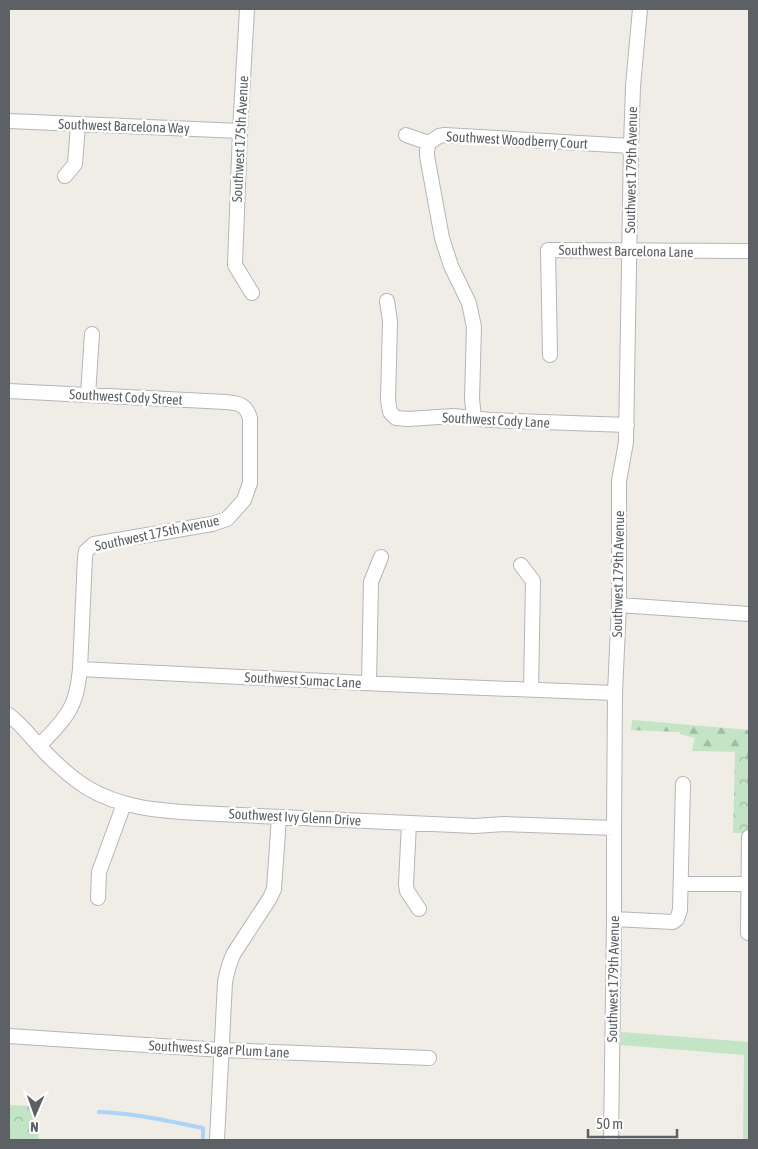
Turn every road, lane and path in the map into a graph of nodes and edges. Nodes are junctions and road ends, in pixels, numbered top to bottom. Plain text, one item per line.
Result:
1 (247, 9) edge
2 (640, 9) edge
3 (9, 121) edge
4 (78, 125) junction
5 (240, 131) junction
6 (406, 135) dead end
7 (429, 143) junction
8 (631, 146) junction
9 (65, 176) dead end
10 (630, 251) junction
11 (749, 252) edge
12 (252, 294) dead end
13 (387, 301) dead end
14 (92, 334) dead end
15 (550, 355) dead end
16 (9, 391) edge
17 (88, 395) junction
18 (243, 406) joint
19 (474, 417) junction
20 (626, 425) junction
21 (381, 557) dead end
22 (521, 565) dead end
23 (619, 605) junction
24 (749, 614) edge
25 (80, 669) junction
26 (369, 684) junction
27 (531, 690) junction
28 (615, 694) junction
29 (9, 715) edge
30 (39, 746) junction
31 (683, 784) dead end
32 (124, 804) junction
33 (279, 817) junction
34 (409, 822) junction
35 (614, 828) junction
36 (749, 836) edge
37 (681, 884) junction
38 (748, 884) junction
39 (98, 898) dead end
40 (419, 909) dead end
41 (614, 918) junction
42 (748, 933) edge
43 (9, 1036) edge
44 (222, 1050) junction
45 (429, 1058) dead end
46 (217, 1140) edge
47 (611, 1140) edge

1 - 5 street, Southwest 175th Avenue
2 - 8 street, Southwest 179th Avenue
3 - 4 street, Southwest Barcelona Way
4 - 5 street, Southwest Barcelona Way
4 - 9 street
5 - 12 street, Southwest 175th Avenue
6 - 7 street, Southwest Woodberry Court
7 - 8 street, Southwest Woodberry Court
7 - 19 street
8 - 10 street, Southwest 179th Avenue
10 - 11 street, Southwest Barcelona Lane
10 - 15 street, Southwest Barcelona Lane
10 - 20 street, Southwest 179th Avenue
13 - 19 street, Southwest Cody Lane
14 - 17 street
16 - 17 street, Southwest Cody Street
17 - 18 street, Southwest Cody Street
18 - 25 street, Southwest 175th Avenue
19 - 20 street, Southwest Cody Lane
20 - 23 street, Southwest 179th Avenue
21 - 26 street
22 - 27 street
23 - 24 street
23 - 28 street, Southwest 179th Avenue
25 - 26 street, Southwest Sumac Lane
25 - 30 street
26 - 27 street, Southwest Sumac Lane
27 - 28 street, Southwest Sumac Lane
28 - 35 street, Southwest 179th Avenue
29 - 30 street, Southwest Ivy Glenn Drive
30 - 32 street, Southwest Ivy Glenn Drive
31 - 37 street
32 - 33 street, Southwest Ivy Glenn Drive
32 - 39 street
33 - 34 street, Southwest Ivy Glenn Drive
33 - 44 street
34 - 35 street, Southwest Ivy Glenn Drive
34 - 40 street
35 - 41 street, Southwest 179th Avenue
36 - 38 street
37 - 38 street
37 - 41 street
38 - 42 street
41 - 47 street, Southwest 179th Avenue
43 - 44 street, Southwest Sugar Plum Lane
44 - 45 street, Southwest Sugar Plum Lane
44 - 46 street

